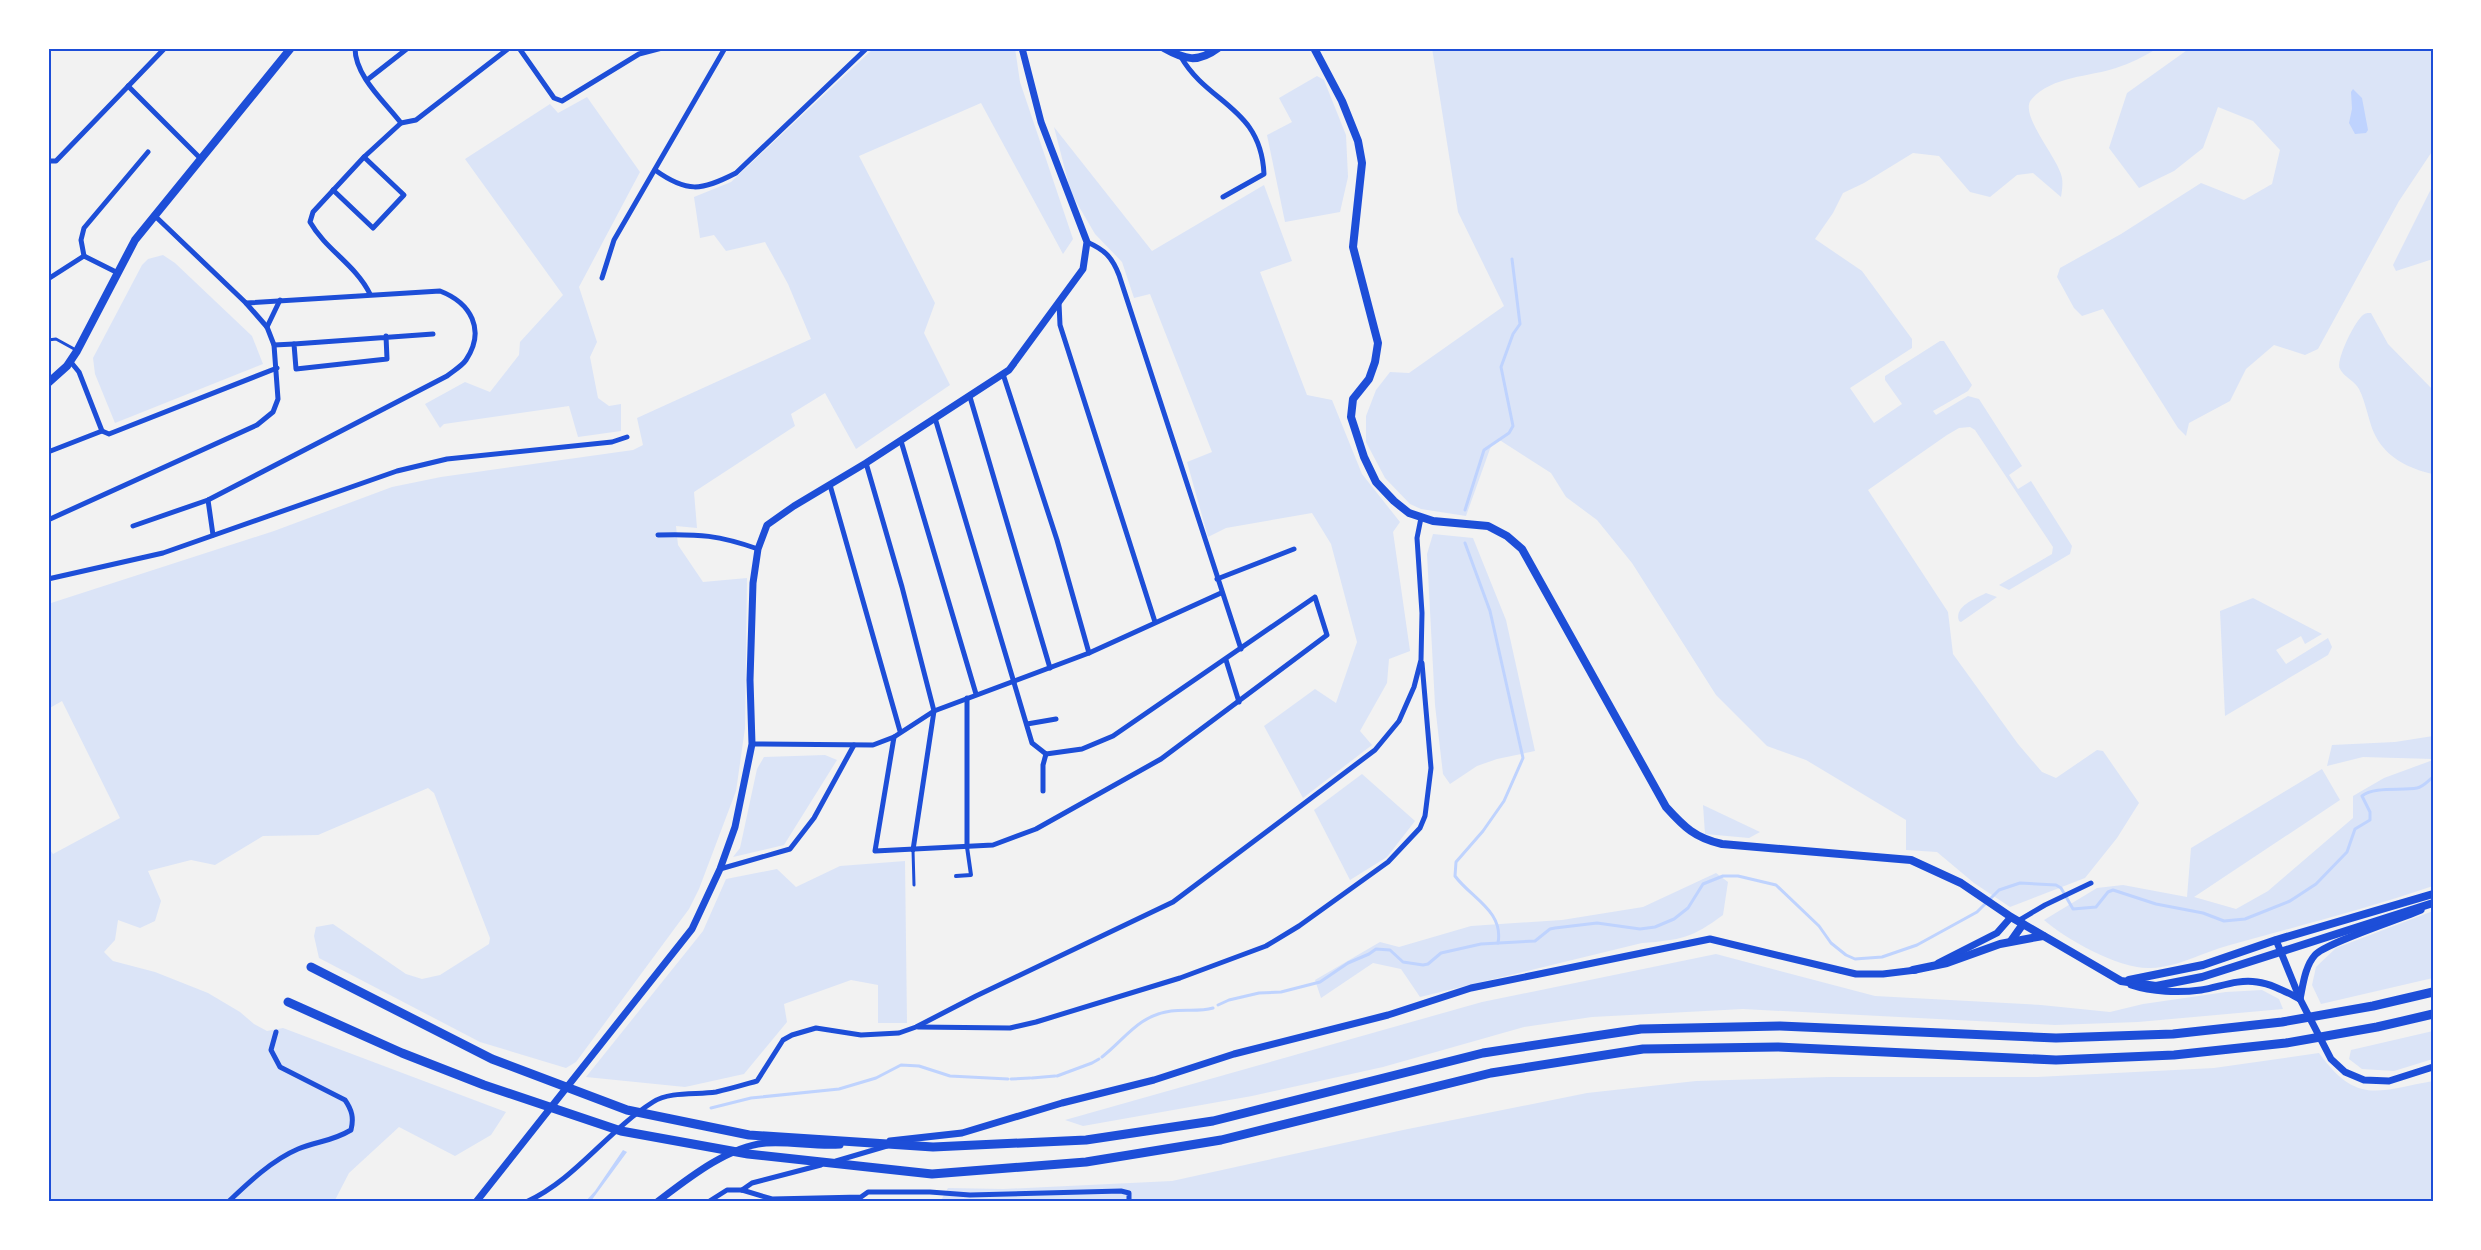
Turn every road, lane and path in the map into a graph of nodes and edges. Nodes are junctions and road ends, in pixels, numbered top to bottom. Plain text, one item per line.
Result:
1 (165, 48) edge
2 (291, 48) edge
3 (355, 48) edge
4 (408, 48) edge
5 (509, 48) edge
6 (519, 48) edge
7 (662, 48) edge
8 (725, 48) edge
9 (867, 48) edge
10 (1022, 48) edge
11 (1164, 48) edge
12 (1218, 48) edge
13 (1314, 48) edge
14 (1180, 57) junction
15 (367, 80) junction
16 (128, 86) junction
17 (401, 123) junction
18 (148, 152) dead end
19 (364, 157) junction
20 (200, 158) junction
21 (48, 161) edge
22 (655, 170) junction
23 (333, 190) junction
24 (1223, 196) dead end
25 (154, 215) junction
26 (1087, 242) junction
27 (84, 256) junction
28 (118, 273) junction
29 (602, 278) dead end
30 (48, 279) edge
31 (370, 294) junction
32 (280, 300) junction
33 (246, 303) junction
34 (1059, 303) junction
35 (267, 327) junction
36 (433, 333) dead end
37 (386, 336) junction
38 (48, 340) edge
39 (294, 344) junction
40 (274, 345) junction
41 (77, 351) junction
42 (70, 361) junction
43 (277, 368) junction
44 (1004, 374) junction
45 (48, 383) edge
46 (970, 397) junction
47 (935, 418) junction
48 (102, 431) junction
49 (627, 437) dead end
50 (901, 441) junction
51 (48, 452) edge
52 (866, 464) junction
53 (830, 485) junction
54 (208, 500) junction
55 (1421, 519) junction
56 (48, 520) edge
57 (133, 526) dead end
58 (213, 535) junction
59 (658, 535) dead end
60 (758, 549) junction
61 (1294, 549) dead end
62 (48, 579) edge
63 (1217, 579) junction
64 (1221, 593) junction
65 (1155, 622) junction
66 (1240, 649) junction
67 (1089, 653) junction
68 (1226, 660) junction
69 (1418, 660) junction
70 (1050, 668) junction
71 (1015, 681) junction
72 (976, 694) junction
73 (967, 698) junction
74 (1239, 702) junction
75 (934, 711) junction
76 (1056, 719) dead end
77 (1027, 724) junction
78 (900, 731) junction
79 (894, 736) junction
80 (752, 744) junction
81 (854, 746) junction
82 (1046, 754) junction
83 (1043, 791) dead end
84 (967, 847) junction
85 (913, 850) junction
86 (720, 869) junction
87 (956, 876) dead end
88 (2091, 883) dead end
89 (914, 885) dead end
90 (2433, 894) edge
91 (2433, 904) edge
92 (1142, 908) dead end
93 (1147, 916) junction
94 (2018, 920) junction
95 (2043, 936) junction
96 (2276, 940) junction
97 (2011, 941) junction
98 (2281, 953) junction
99 (312, 967) dead end
100 (1913, 970) junction
101 (2121, 981) junction
102 (2433, 992) edge
103 (2300, 999) junction
104 (288, 1002) dead end
105 (2433, 1014) edge
106 (916, 1027) junction
107 (276, 1032) dead end
108 (2433, 1067) edge
109 (906, 1139) junction
110 (742, 1190) junction
111 (860, 1200) edge
112 (228, 1202) edge
113 (476, 1202) edge
114 (526, 1202) edge
115 (657, 1202) edge
116 (708, 1202) edge
117 (1129, 1202) edge

1 - 16 street
2 - 20 main road
3 - 15 street
4 - 15 street
5 - 17 street
6 - 7 street
8 - 22 street
9 - 22 street
10 - 26 street
11 - 14 main road
12 - 14 main road
13 - 55 main road
14 - 24 street
15 - 17 street
16 - 20 street
16 - 21 street
17 - 19 street
18 - 27 street
19 - 23 street
19 - 23 street
20 - 25 main road
22 - 29 street
23 - 31 street
25 - 28 main road
25 - 33 street
26 - 34 street
26 - 63 street
27 - 28 street
27 - 30 street
28 - 41 main road
31 - 32 street
31 - 54 street
32 - 33 street
32 - 35 street
33 - 35 street
34 - 44 street
34 - 65 street
35 - 40 street
36 - 37 street
37 - 39 street
37 - 39 street
38 - 41 lane
39 - 40 street
40 - 43 street
41 - 42 main road
42 - 45 main road
42 - 48 street
43 - 48 street
43 - 56 street
44 - 46 street
44 - 67 street
46 - 47 street
46 - 70 street
47 - 50 street
47 - 71 street
48 - 51 street
49 - 58 street
50 - 52 street
50 - 72 street
52 - 53 street
52 - 75 street
53 - 60 street
53 - 78 street
54 - 57 street
54 - 58 street
55 - 69 street
55 - 94 main road
58 - 62 street
59 - 60 street
60 - 80 street
61 - 63 street
63 - 64 street
64 - 65 street
64 - 66 street
65 - 67 street
66 - 68 street
66 - 74 street
67 - 70 street
68 - 74 street
68 - 82 street
69 - 93 street
69 - 106 street
70 - 71 street
71 - 72 street
71 - 77 street
72 - 73 street
73 - 75 street
73 - 84 street
74 - 84 street
75 - 78 street
75 - 85 street
76 - 77 street
77 - 82 street
78 - 79 street
79 - 81 street
79 - 85 street
80 - 81 street
80 - 86 street
81 - 86 street
82 - 83 street
84 - 85 street
84 - 87 street
85 - 89 lane
86 - 113 street
88 - 94 street
90 - 96 main road
91 - 98 main road
91 - 103 street
92 - 93 street
93 - 106 street
94 - 95 main road
94 - 97 main road
94 - 100 street
95 - 97 main road
95 - 101 main road
96 - 98 street
96 - 101 main road
97 - 100 main road
98 - 101 main road
98 - 103 street
99 - 102 highway
100 - 109 street
101 - 103 street
103 - 108 street
104 - 105 highway
106 - 114 street
107 - 112 street
109 - 110 street
109 - 115 street
110 - 111 street
110 - 116 street
111 - 117 street

